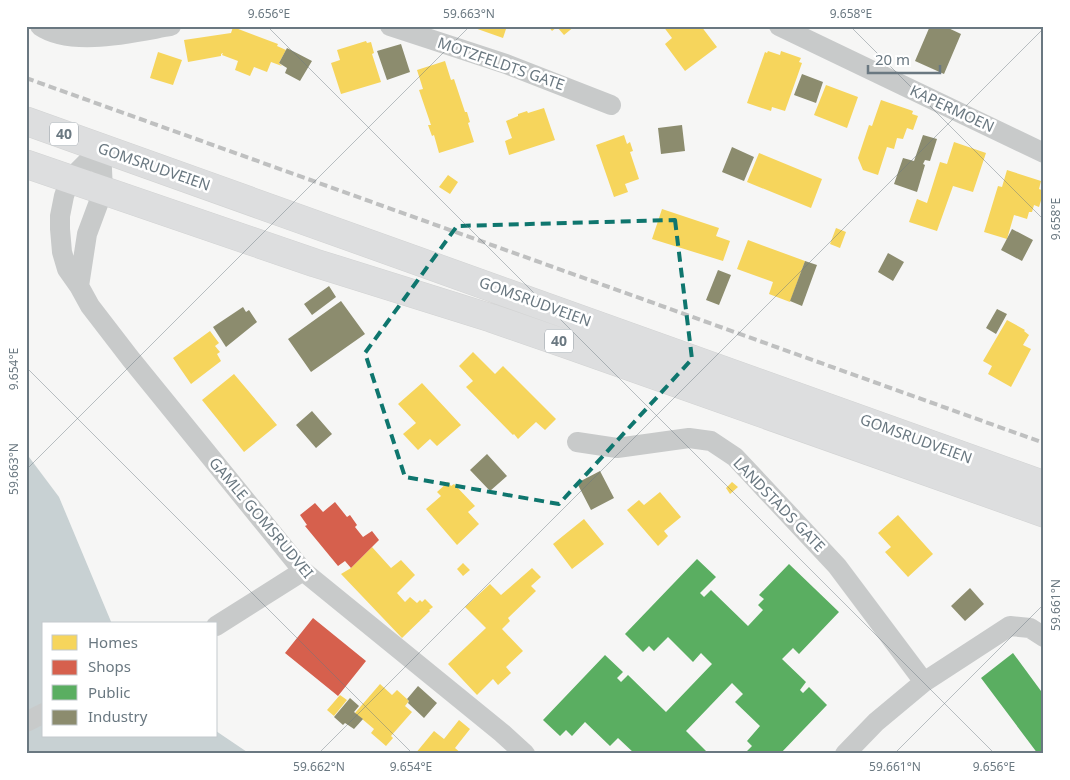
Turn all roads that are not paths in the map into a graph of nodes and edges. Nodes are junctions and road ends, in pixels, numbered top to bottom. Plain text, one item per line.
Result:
1 (40, 26) edge
2 (171, 26) edge
3 (390, 26) edge
4 (779, 26) edge
5 (113, 31) edge
6 (611, 104) dead end
7 (26, 121) edge
8 (101, 148) junction
9 (1044, 153) edge
10 (26, 164) edge
11 (70, 179) junction
12 (103, 191) junction
13 (79, 286) junction
14 (577, 442) dead end
15 (1044, 485) edge
16 (1044, 513) edge
17 (303, 571) junction
18 (218, 625) edge
19 (1044, 637) edge
20 (924, 682) junction
21 (42, 714) edge
22 (26, 722) edge
23 (525, 754) edge
24 (845, 754) edge

1 - 5 street
2 - 5 street
3 - 6 street, MOTZFELDTS GATE
4 - 9 street, KAPERMOEN
7 - 8 main road, GOMSRUDVEIEN / 40
8 - 11 street, GAMLE GOMSRUDVEI
8 - 12 street
8 - 15 main road, GOMSRUDVEIEN / 40
10 - 11 main road, GOMSRUDVEIEN / 40
11 - 12 main road, GOMSRUDVEIEN / 40
11 - 13 street, GAMLE GOMSRUDVEI
12 - 13 street
12 - 16 main road, GOMSRUDVEIEN / 40
13 - 17 street, GAMLE GOMSRUDVEI
14 - 20 street, LANDSTADS GATE
17 - 18 street
17 - 23 street, GAMLE GOMSRUDVEI
19 - 20 street
20 - 24 street
21 - 22 street

